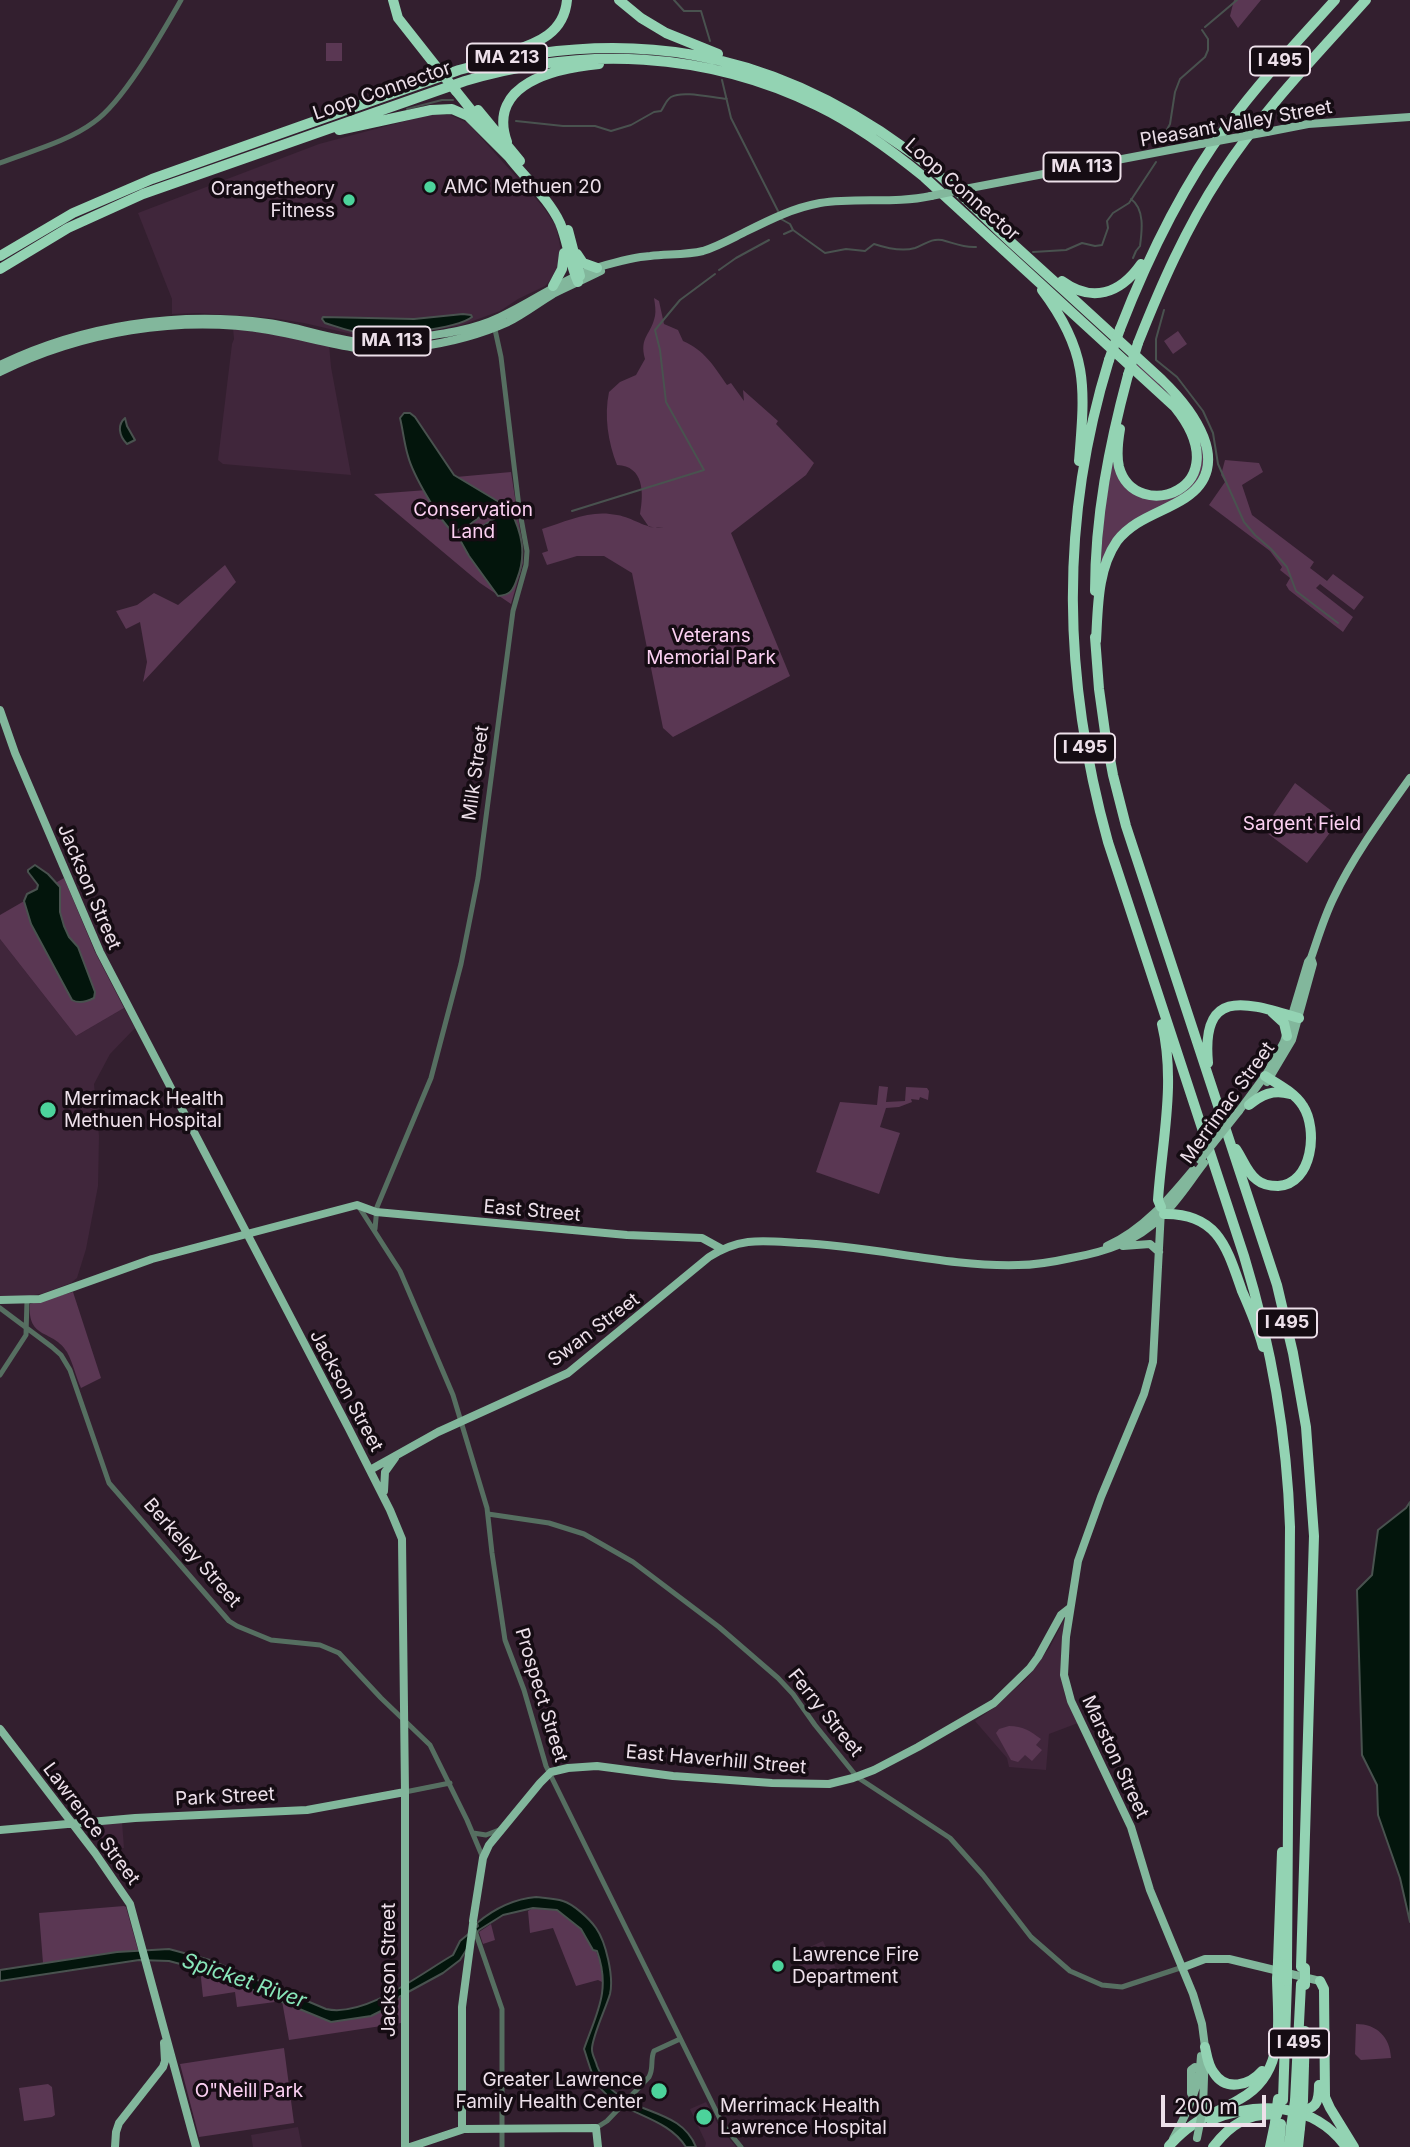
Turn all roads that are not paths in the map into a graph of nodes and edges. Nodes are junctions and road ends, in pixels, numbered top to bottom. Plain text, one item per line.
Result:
1 (181, 0) edge
2 (395, 0) edge
3 (567, 0) edge
4 (619, 0) edge
5 (1335, 0) edge
6 (1366, 0) edge
7 (659, 61) junction
8 (472, 66) junction
9 (764, 72) junction
10 (1410, 117) edge
11 (298, 139) junction
12 (512, 156) junction
13 (0, 163) edge
14 (999, 230) junction
15 (1160, 235) junction
16 (565, 239) junction
17 (575, 250) junction
18 (0, 256) edge
19 (620, 262) junction
20 (597, 268) junction
21 (0, 269) edge
22 (1030, 273) junction
23 (578, 278) junction
24 (553, 286) junction
25 (492, 323) junction
26 (0, 365) edge
27 (0, 372) edge
28 (1127, 379) junction
29 (1079, 503) junction
30 (1096, 641) junction
31 (0, 710) edge
32 (1410, 778) edge
33 (1155, 983) junction
34 (1272, 1011) junction
35 (1296, 1017) junction
36 (1286, 1036) junction
37 (1209, 1077) junction
38 (1267, 1077) junction
39 (1292, 1095) junction
40 (1249, 1105) junction
41 (1240, 1113) junction
42 (1228, 1136) junction
43 (357, 1205) junction
44 (1163, 1211) junction
45 (376, 1212) junction
46 (375, 1229) junction
47 (246, 1233) junction
48 (1120, 1246) junction
49 (722, 1249) junction
50 (1159, 1253) junction
51 (1071, 1258) junction
52 (1158, 1298) junction
53 (0, 1300) edge
54 (27, 1300) junction
55 (0, 1308) edge
56 (26, 1328) junction
57 (0, 1375) edge
58 (1279, 1398) junction
59 (461, 1422) junction
60 (398, 1454) junction
61 (371, 1472) junction
62 (390, 1510) junction
63 (488, 1514) junction
64 (1070, 1608) junction
65 (404, 1721) junction
66 (0, 1729) edge
67 (549, 1774) junction
68 (857, 1777) junction
69 (450, 1783) junction
70 (405, 1791) junction
71 (72, 1823) junction
72 (502, 1829) junction
73 (0, 1830) edge
74 (474, 1833) junction
75 (483, 1858) junction
76 (473, 1923) junction
77 (1184, 1967) junction
78 (1282, 1980) junction
79 (1320, 1981) junction
80 (1193, 1994) junction
81 (162, 2024) junction
82 (680, 2039) junction
83 (1205, 2047) junction
84 (1200, 2068) junction
85 (155, 2077) junction
86 (177, 2077) junction
87 (1205, 2079) junction
88 (1298, 2104) junction
89 (1287, 2125) junction
90 (502, 2128) junction
91 (596, 2128) junction
92 (462, 2129) junction
93 (116, 2147) edge
94 (196, 2147) edge
95 (407, 2147) edge
96 (502, 2147) edge
97 (598, 2147) edge
98 (741, 2147) edge
99 (1169, 2147) edge
100 (1177, 2147) edge
101 (1194, 2147) edge
102 (1213, 2147) edge
103 (1269, 2147) edge
104 (1279, 2147) edge
105 (1289, 2147) edge
106 (1298, 2147) edge
107 (1339, 2147) edge
108 (1346, 2147) edge
109 (1354, 2147) edge

1 - 13 street
2 - 12 highway, bridge
3 - 8 highway
4 - 9 highway
5 - 15 highway, I 495
6 - 28 highway, I 495, bridge
7 - 11 highway, Loop Connector / MA 213
7 - 12 highway
7 - 22 highway, Loop Connector / MA 213
8 - 9 highway, Loop Connector / MA 213
8 - 18 highway, Loop Connector / MA 213
9 - 14 highway, Loop Connector / MA 213
10 - 19 main road, Pleasant Valley Street / MA 113, bridge
11 - 12 highway
11 - 21 highway, Loop Connector / MA 213
12 - 16 highway
12 - 17 highway
14 - 15 highway
14 - 30 highway
15 - 29 highway, I 495, bridge
16 - 23 highway
16 - 24 highway
17 - 20 highway
17 - 23 highway
19 - 20 main road, Pleasant Valley Street / MA 113
19 - 23 main road, Pleasant Valley Street / MA 113
20 - 23 main road, Pleasant Valley Street / MA 113
22 - 28 highway
22 - 29 highway
23 - 24 main road, Pleasant Valley Street / MA 113
23 - 25 main road, Pleasant Valley Street / MA 113
24 - 25 main road, Pleasant Valley Street / MA 113
25 - 26 main road, Pleasant Valley Street / MA 113
25 - 27 main road, Pleasant Valley Street / MA 113
25 - 45 street, Milk Street
28 - 30 highway, I 495
29 - 33 highway, I 495
30 - 37 highway, I 495
31 - 47 main road, Jackson Street
32 - 35 main road, Merrimac Street
33 - 44 highway
33 - 58 highway, I 495
34 - 35 highway
34 - 36 highway
34 - 37 highway
35 - 36 main road, Merrimac Street
35 - 38 main road, Merrimac Street
36 - 38 main road, Merrimac Street
37 - 42 highway, I 495
38 - 39 highway
38 - 40 main road, Merrimac Street
38 - 41 main road, Merrimac Street
39 - 40 highway
39 - 42 highway
40 - 41 main road, Merrimac Street
41 - 44 main road, Merrimac Street, bridge
42 - 88 highway, I 495, bridge
43 - 45 main road, East Street
43 - 46 street, Prospect Street
43 - 47 main road
44 - 48 main road
44 - 50 main road
44 - 51 main road
44 - 52 main road
44 - 58 highway
45 - 46 street
45 - 49 main road, East Street
46 - 59 street, Prospect Street
47 - 54 main road
47 - 61 main road, Jackson Street
48 - 50 main road
48 - 51 main road
49 - 51 main road
49 - 59 main road, Swan Street
50 - 52 main road
52 - 64 main road, Marston Street
53 - 54 main road
54 - 56 street
55 - 56 street, Berkeley Street
56 - 57 street
56 - 65 street, Berkeley Street
58 - 78 highway, I 495, bridge
59 - 60 main road, Swan Street
59 - 63 street, Prospect Street
60 - 61 main road, Swan Street
60 - 62 main road
61 - 62 main road, Jackson Street
62 - 65 main road, Jackson Street
63 - 67 street, Prospect Street
63 - 68 street, Ferry Street
64 - 68 main road, East Haverhill Street
64 - 77 main road, Marston Street
65 - 69 street, Berkeley Street
65 - 70 main road, Jackson Street
66 - 71 main road, Lawrence Street
67 - 68 main road, East Haverhill Street
67 - 72 main road
67 - 82 street, Prospect Street
68 - 77 street, Ferry Street
69 - 70 street, Park Street
69 - 74 street, Berkeley Street
70 - 71 main road, Park Street
70 - 95 main road, Jackson Street
71 - 73 main road, Park Street
71 - 81 main road, Lawrence Street
72 - 74 street
72 - 75 main road
74 - 75 street, Berkeley Street
75 - 76 main road
76 - 90 street
76 - 92 main road
77 - 79 main road
77 - 80 main road, Marston Street
78 - 83 highway
78 - 89 highway, I 495
78 - 99 highway
79 - 88 highway
79 - 109 highway
80 - 83 main road, Marston Street
80 - 84 main road, Marston Street
81 - 85 main road
81 - 86 main road, Lawrence Street
82 - 91 street
82 - 98 street, Prospect Street
83 - 87 main road, Marston Street
84 - 87 main road
84 - 99 main road, Marston Street
85 - 86 main road
85 - 93 main road
86 - 94 main road, Lawrence Street
87 - 101 main road, Marston Street, bridge
88 - 89 highway, I 495, bridge
88 - 100 highway
88 - 108 highway
89 - 103 highway
89 - 104 highway, I 495
89 - 105 highway, I 495
89 - 106 highway
90 - 91 main road
90 - 92 main road
90 - 96 street
91 - 97 main road
92 - 95 main road
102 - 107 highway

